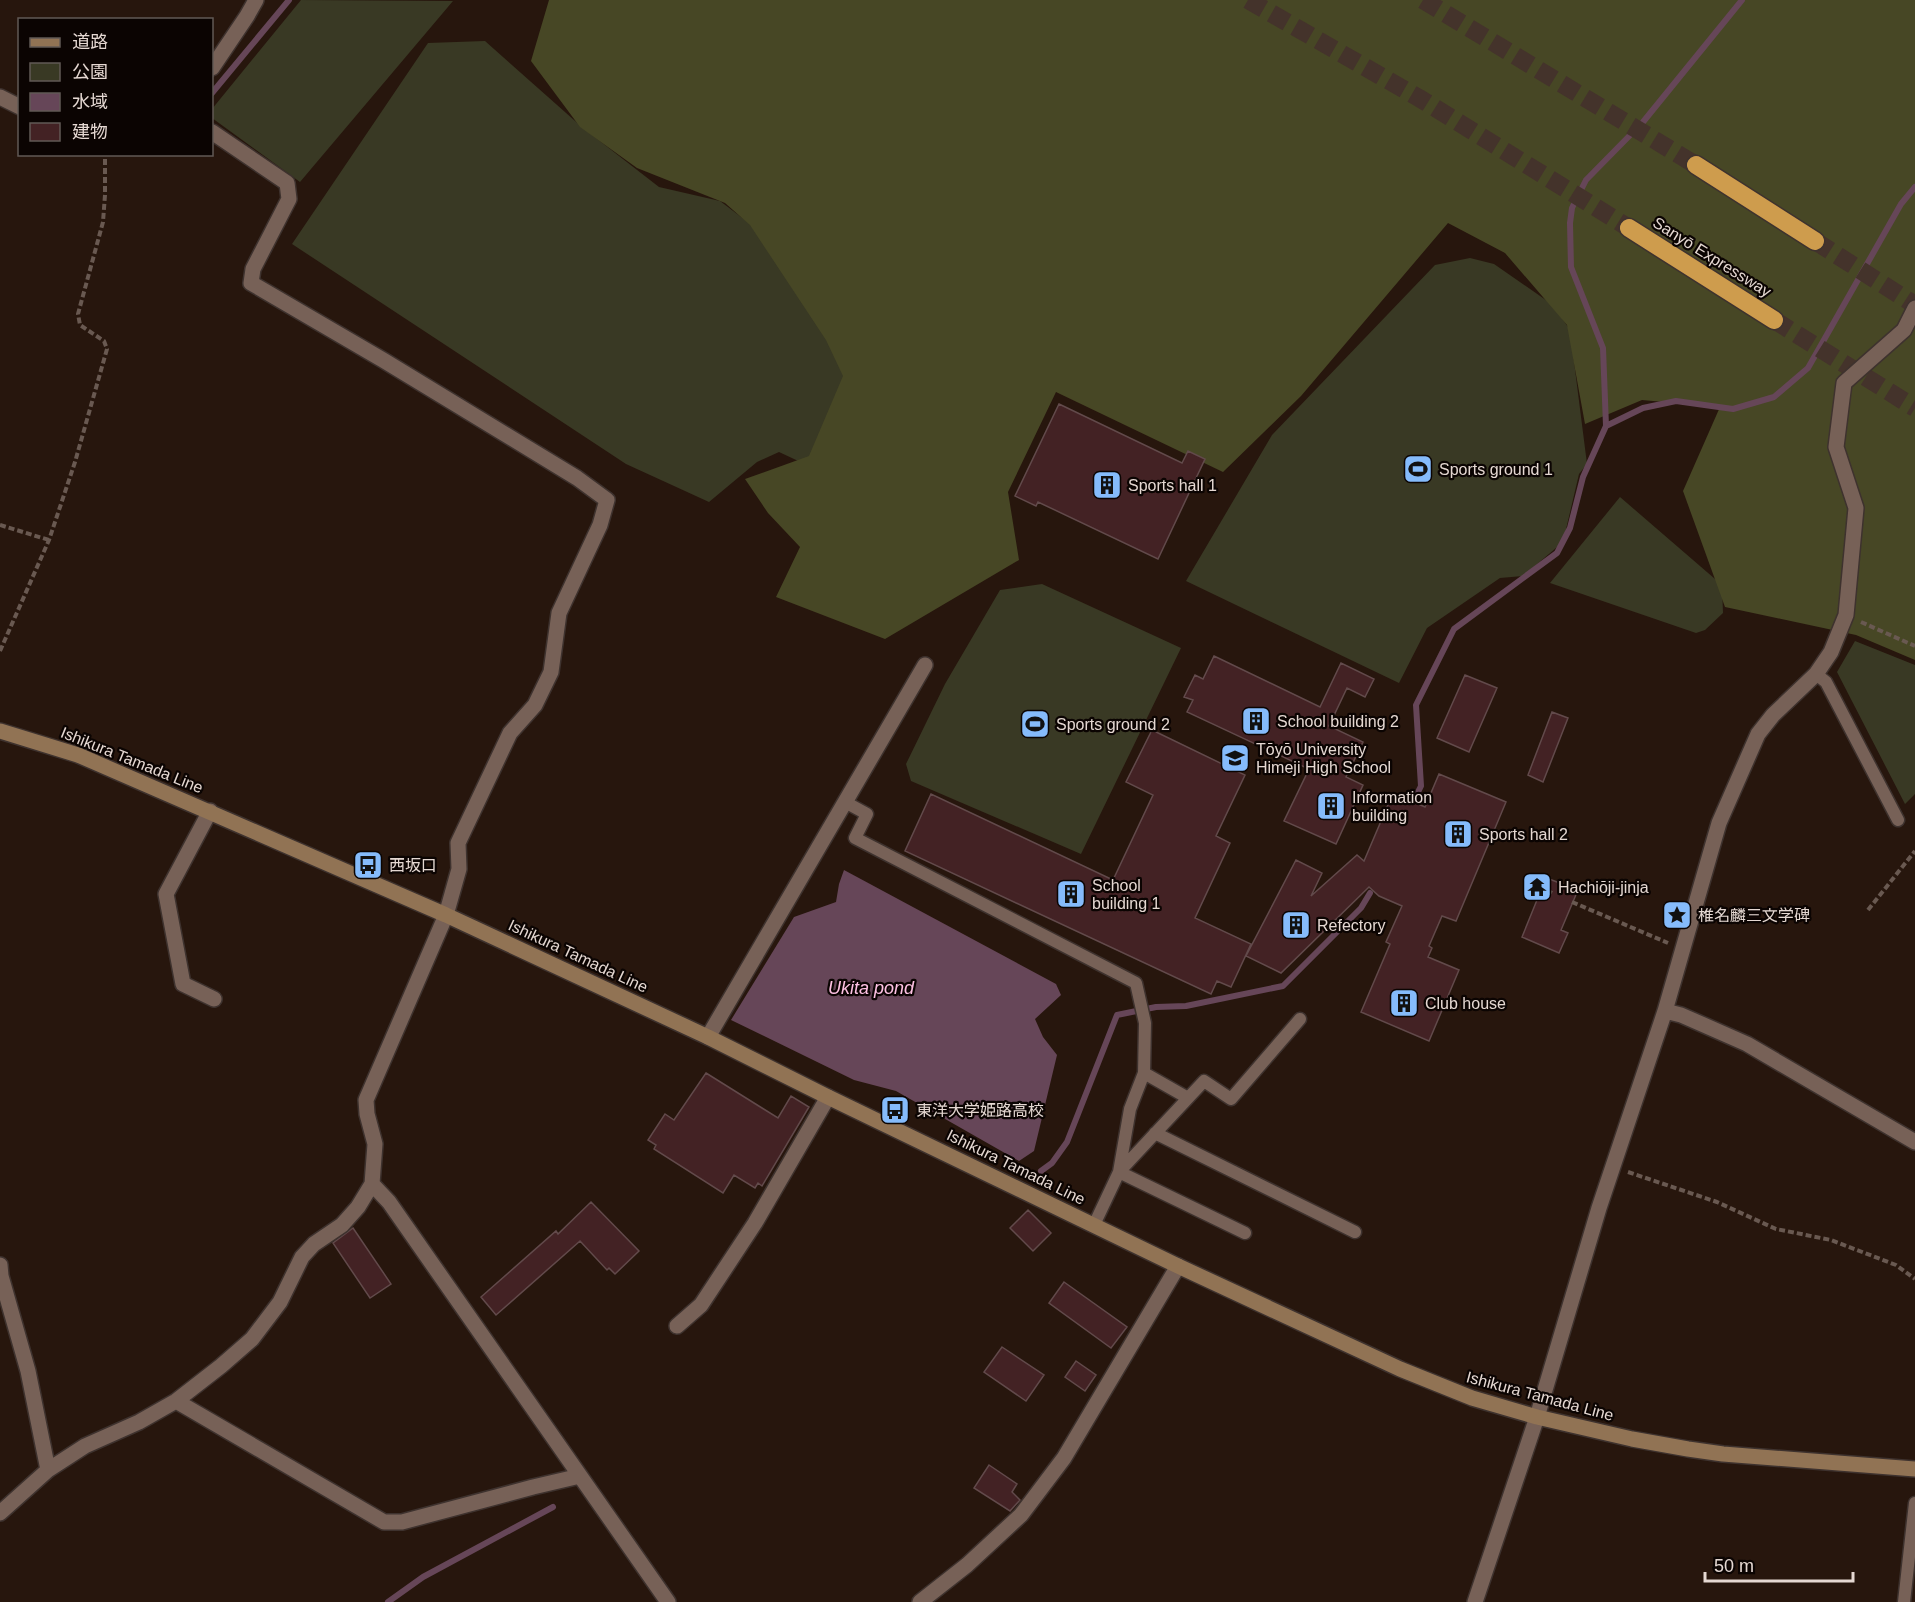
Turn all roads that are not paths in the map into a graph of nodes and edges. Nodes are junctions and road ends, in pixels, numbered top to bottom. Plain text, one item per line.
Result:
1 (256, 0) edge
2 (213, 67) edge
3 (0, 98) edge
4 (18, 106) edge
5 (213, 133) edge
6 (1696, 165) tunnel mouth
7 (1629, 228) tunnel mouth
8 (1815, 241) tunnel mouth
9 (1915, 308) edge
10 (1774, 320) tunnel mouth
11 (925, 664) dead end
12 (1816, 674) junction
13 (0, 731) edge
14 (845, 802) junction
15 (210, 811) junction
16 (1898, 820) dead end
17 (446, 915) junction
18 (214, 999) dead end
19 (1665, 1011) junction
20 (1300, 1019) dead end
21 (708, 1037) junction
22 (1144, 1073) junction
23 (828, 1097) junction
24 (1188, 1098) junction
25 (1155, 1133) junction
26 (1914, 1141) edge
27 (1119, 1172) junction
28 (372, 1184) junction
29 (1094, 1225) junction
30 (1355, 1232) dead end
31 (1245, 1233) dead end
32 (0, 1265) edge
33 (1178, 1266) junction
34 (677, 1326) dead end
35 (176, 1401) junction
36 (1537, 1417) junction
37 (1915, 1469) edge
38 (48, 1470) junction
39 (580, 1476) junction
40 (1915, 1503) edge
41 (0, 1513) edge
42 (668, 1602) edge
43 (920, 1602) edge
44 (1475, 1602) edge
45 (1904, 1602) edge

1 - 2 street
3 - 4 street
5 - 17 street
6 - 8 highway
7 - 10 highway, Sanyō Expressway
9 - 12 street
11 - 14 street
12 - 16 lane
12 - 19 street
13 - 15 main road, Ishikura Tamada Line
14 - 21 street
14 - 22 lane
15 - 17 main road, Ishikura Tamada Line
15 - 18 street
17 - 21 main road, Ishikura Tamada Line
17 - 28 street
19 - 26 street
19 - 36 street
20 - 24 lane
21 - 23 main road, Ishikura Tamada Line
22 - 24 lane
22 - 27 lane
23 - 29 main road, Ishikura Tamada Line
23 - 34 street
24 - 25 lane
25 - 27 lane
25 - 30 lane
27 - 29 lane
27 - 31 lane
28 - 35 street
28 - 39 street
29 - 33 main road, Ishikura Tamada Line
32 - 38 street
33 - 36 main road, Ishikura Tamada Line
33 - 43 street
35 - 38 street
35 - 39 street
36 - 37 main road, Ishikura Tamada Line
36 - 44 street
38 - 41 street
39 - 42 street
40 - 45 lane

